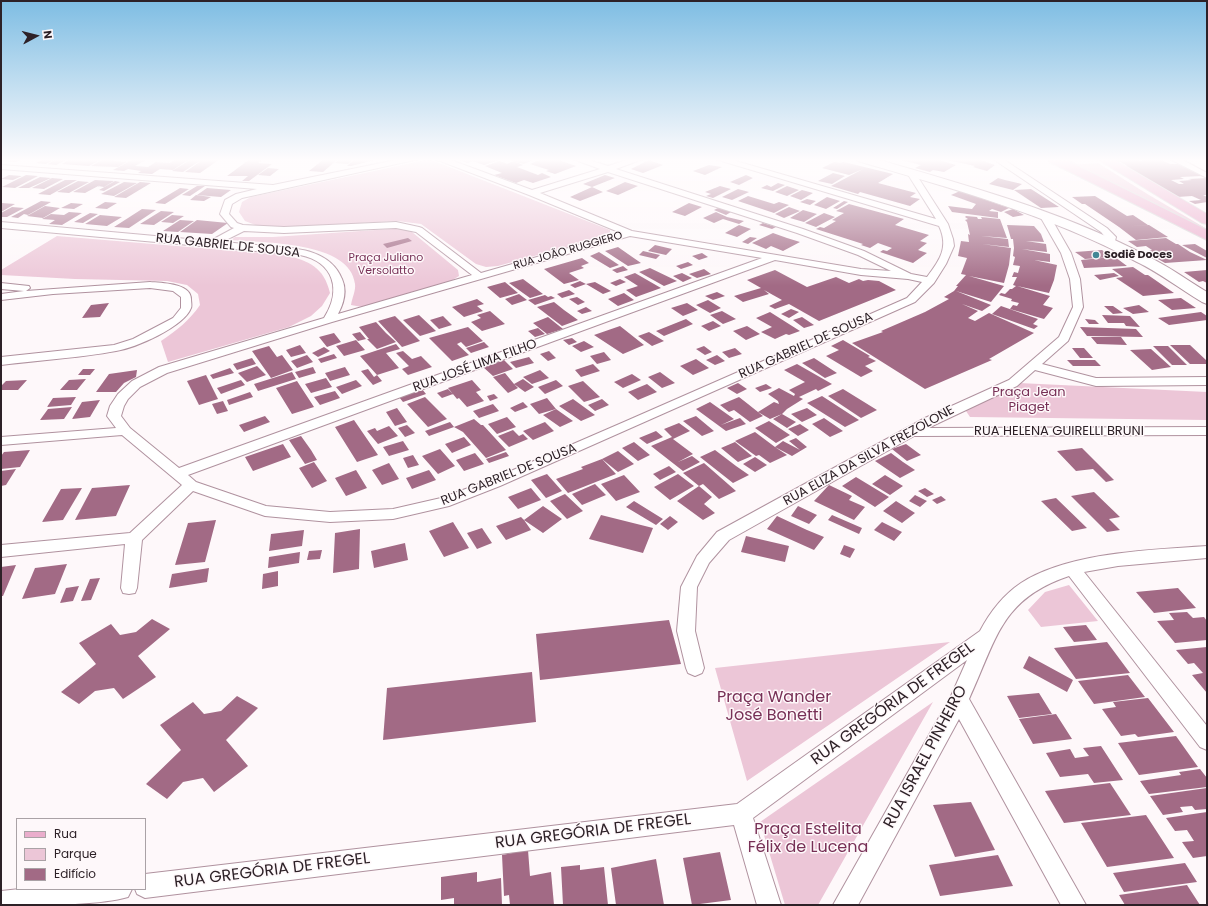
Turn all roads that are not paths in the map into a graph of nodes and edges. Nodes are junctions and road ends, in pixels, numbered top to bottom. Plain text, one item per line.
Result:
1 (230, 201) edge
2 (552, 201) edge
3 (706, 201) edge
4 (863, 201) edge
5 (929, 201) edge
6 (1004, 201) edge
7 (1060, 201) edge
8 (1137, 201) edge
9 (1175, 201) edge
10 (1046, 218) junction
11 (1207, 220) edge
12 (943, 224) junction
13 (1, 226) edge
14 (242, 228) junction
15 (630, 233) junction
16 (1207, 236) edge
17 (1111, 243) junction
18 (211, 244) junction
19 (772, 258) junction
20 (908, 276) junction
21 (480, 277) junction
22 (930, 281) junction
23 (1, 286) edge
24 (53, 291) junction
25 (1, 297) edge
26 (1207, 299) edge
27 (328, 320) junction
28 (1, 361) edge
29 (1034, 366) junction
30 (1207, 381) edge
31 (125, 431) junction
32 (1207, 431) edge
33 (911, 432) junction
34 (1, 441) edge
35 (178, 473) junction
36 (191, 485) junction
37 (134, 538) junction
38 (1, 551) edge
39 (1207, 552) edge
40 (1072, 568) junction
41 (129, 588) dead end
42 (986, 636) junction
43 (695, 668) dead end
44 (959, 700) junction
45 (1207, 741) edge
46 (741, 814) junction
47 (146, 886) edge
48 (112, 890) edge
49 (1, 903) edge
50 (769, 905) edge
51 (845, 905) edge
52 (1074, 905) edge

1 - 14 street
2 - 15 street
3 - 20 street
4 - 12 street
5 - 12 street, RUA GABRIEL DE SOUSA
6 - 10 main road
7 - 17 street
8 - 16 main road
9 - 11 main road
10 - 17 main road
10 - 29 street, RUA ELIZA DA SILVA FREZOLONE
12 - 22 street, RUA GABRIEL DE SOUSA
13 - 18 street, RUA GABRIEL DE SOUSA
14 - 18 street
14 - 21 street
15 - 19 street, RUA JOÃO RUGGIERO
15 - 21 street, RUA JOÃO RUGGIERO
17 - 26 main road
18 - 27 street, RUA GABRIEL DE SOUSA
19 - 20 street, RUA JOÃO RUGGIERO
19 - 35 street, RUA JOSÉ LIMA FILHO
20 - 22 street
21 - 27 street, RUA JOÃO RUGGIERO
22 - 36 street, RUA GABRIEL DE SOUSA
23 - 24 street
24 - 25 street
24 - 28 street
27 - 31 street, RUA GABRIEL DE SOUSA
29 - 30 street
29 - 33 street, RUA ELIZA DA SILVA FREZOLONE
31 - 34 street
31 - 35 street, RUA GABRIEL DE SOUSA
32 - 33 street, RUA HELENA GUIRELLI BRUNI
33 - 43 street, RUA ELIZA DA SILVA FREZOLONE
35 - 36 street, RUA GABRIEL DE SOUSA
36 - 37 street
37 - 38 street
37 - 41 street
39 - 40 street, RUA ISRAEL PINHEIRO
40 - 42 street, RUA ISRAEL PINHEIRO
40 - 45 street
42 - 44 street, RUA ISRAEL PINHEIRO
42 - 46 street, RUA GREGÓRIA DE FREGEL
44 - 51 street, RUA ISRAEL PINHEIRO
44 - 52 street
46 - 47 street, RUA GREGÓRIA DE FREGEL
46 - 50 street
48 - 49 street

